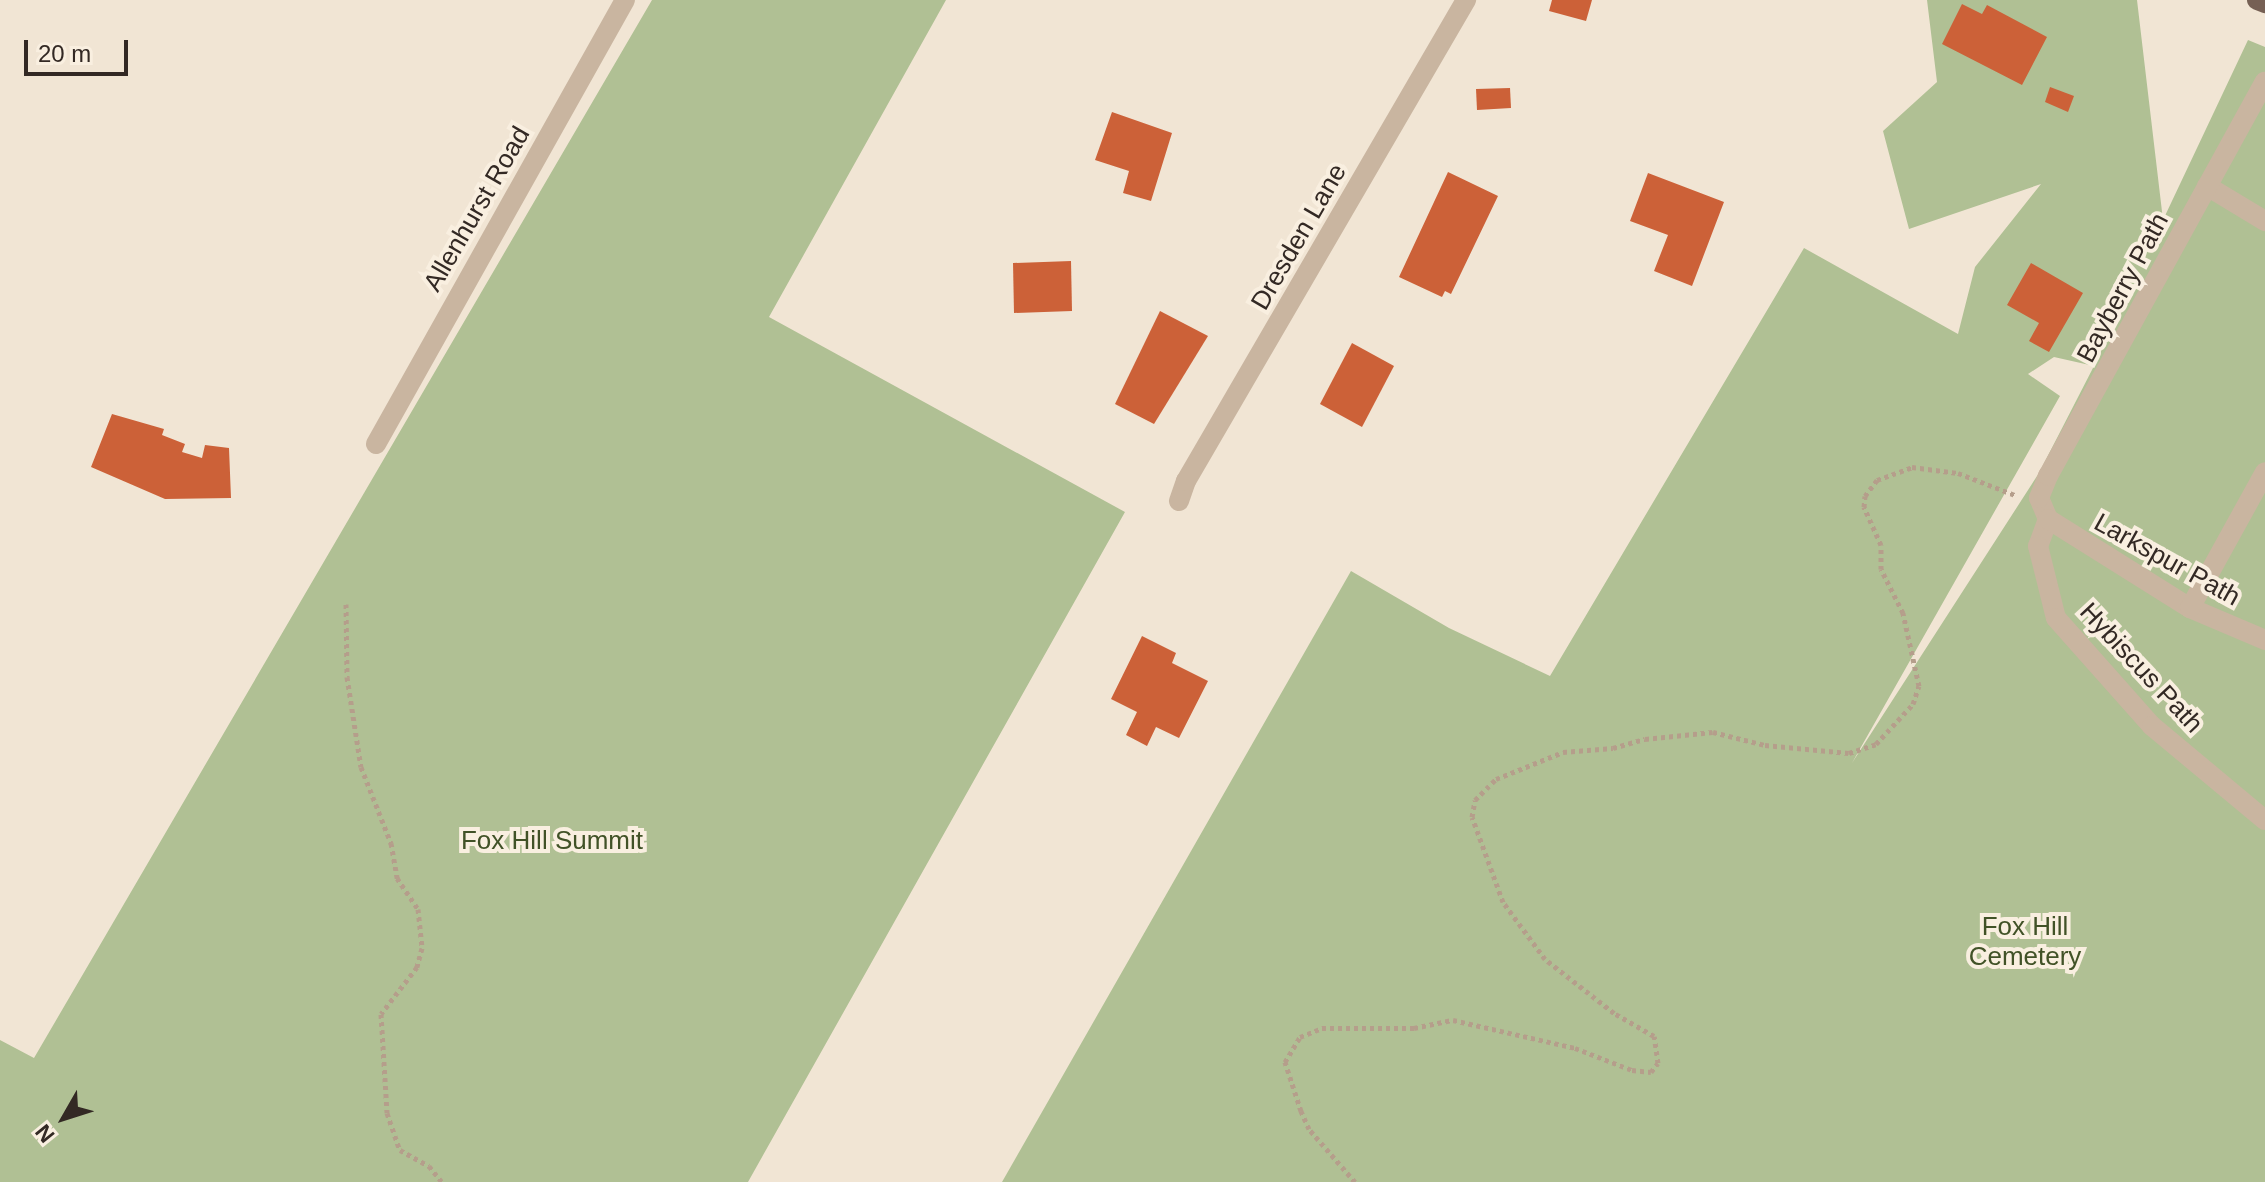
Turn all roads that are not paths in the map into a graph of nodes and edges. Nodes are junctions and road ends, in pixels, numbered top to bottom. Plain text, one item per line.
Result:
1 (625, 0) edge
2 (1466, 0) edge
3 (2257, 0) edge
4 (2265, 3) edge
5 (2265, 82) edge
6 (2207, 186) junction
7 (2265, 221) edge
8 (376, 444) dead end
9 (2265, 472) edge
10 (1179, 501) dead end
11 (2048, 519) junction
12 (2190, 608) junction
13 (2265, 640) edge
14 (2265, 820) edge

1 - 8 street, Allenhurst Road
2 - 10 street, Dresden Lane
3 - 4 main road
5 - 6 street, Bayberry Path
6 - 7 street
6 - 11 street, Bayberry Path
9 - 12 street
11 - 12 street, Larkspur Path
11 - 14 street, Hybiscus Path
12 - 13 street, Larkspur Path

